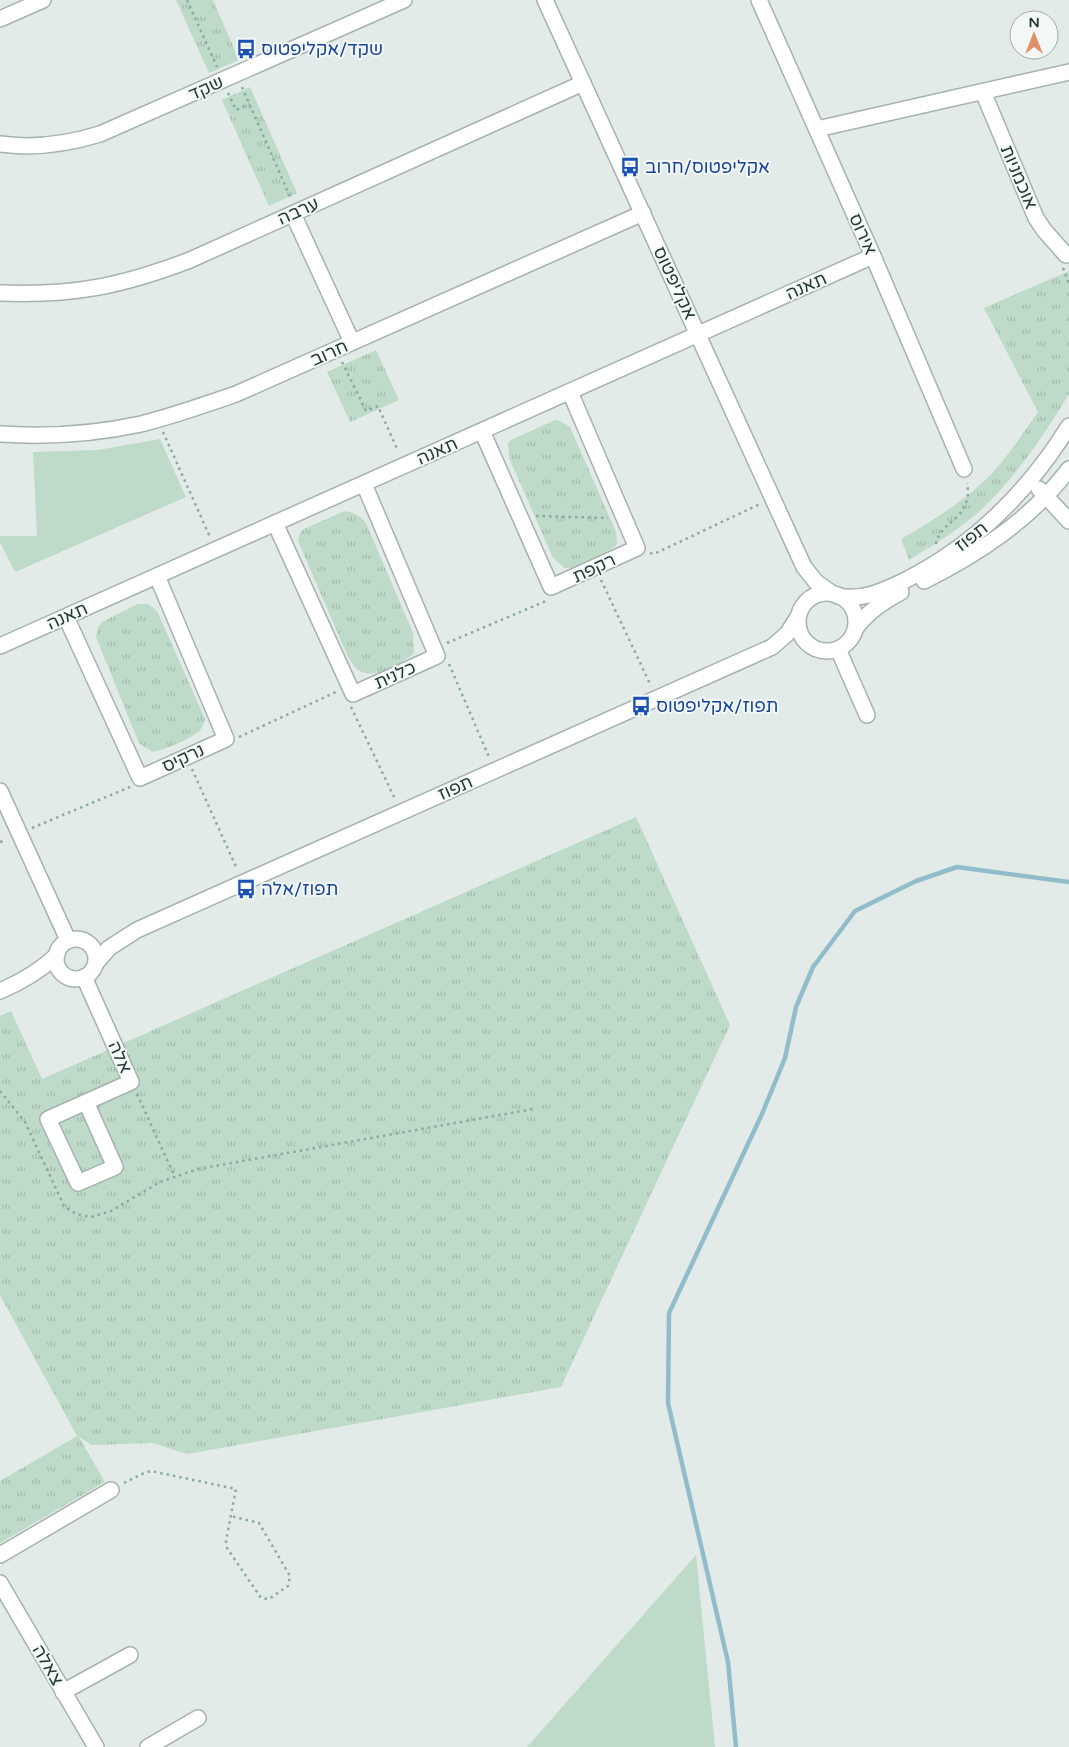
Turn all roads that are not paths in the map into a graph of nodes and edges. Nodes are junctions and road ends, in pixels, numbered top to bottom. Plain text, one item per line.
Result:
1 (43, 0) edge
2 (404, 0) edge
3 (545, 0) edge
4 (759, 0) edge
5 (0, 19) edge
6 (1069, 72) edge
7 (583, 83) junction
8 (983, 92) junction
9 (817, 129) junction
10 (0, 144) edge
11 (295, 213) junction
12 (642, 213) junction
13 (1066, 255) dead end
14 (873, 256) junction
15 (0, 293) edge
16 (698, 334) junction
17 (352, 342) junction
18 (570, 392) junction
19 (1069, 426) edge
20 (482, 431) junction
21 (0, 434) edge
22 (964, 469) road end
23 (1069, 469) edge
24 (1031, 480) junction
25 (364, 484) junction
26 (1046, 496) junction
27 (1069, 520) edge
28 (275, 523) junction
29 (804, 567) junction
30 (157, 576) junction
31 (836, 595) junction
32 (799, 614) junction
33 (66, 616) junction
34 (856, 628) junction
35 (0, 646) edge
36 (772, 647) junction
37 (812, 647) junction
38 (838, 649) junction
39 (868, 715) dead end
40 (0, 791) edge
41 (137, 930) junction
42 (76, 940) junction
43 (57, 955) junction
44 (96, 963) junction
45 (76, 977) junction
46 (17, 984) junction
47 (0, 991) edge
48 (86, 1102) junction
49 (111, 1490) road end
50 (0, 1555) edge
51 (0, 1583) edge
52 (130, 1655) dead end
53 (63, 1692) junction
54 (198, 1718) dead end
55 (96, 1747) edge
56 (148, 1747) edge

1 - 5 street
2 - 10 street, שקד
3 - 7 street, אקליפטוס
4 - 9 street, אירוס
6 - 8 street
7 - 11 street, ערבה
7 - 12 street, אקליפטוס
8 - 9 street
8 - 13 street, אוכמניות
9 - 14 street, אירוס
11 - 15 street, ערבה
11 - 17 street
12 - 16 street, אקליפטוס
12 - 17 street, חרוב
14 - 16 street, תאנה
14 - 22 street, אירוס
16 - 18 street, תאנה
16 - 29 street, אקליפטוס
17 - 21 street, חרוב
18 - 20 street, תאנה
18 - 20 street, רקפת
19 - 24 street, תפוז
20 - 25 street, תאנה
23 - 26 street, תפוז
24 - 26 street
24 - 31 street, תפוז
25 - 28 street, תאנה
25 - 28 street, כלנית
26 - 27 street
26 - 34 street, תפוז
28 - 30 street, תאנה
29 - 31 street, אקליפטוס
29 - 32 street, אקליפטוס
30 - 33 street, תאנה
30 - 33 street, נרקיס
31 - 32 street
31 - 34 street
32 - 36 street, תפוז
32 - 37 street
33 - 35 street, תאנה
34 - 38 street
36 - 37 street, תפוז
36 - 41 street, תפוז
37 - 38 street
38 - 39 street
40 - 42 street
41 - 42 street, תפוז
41 - 44 street, תפוז
42 - 43 street
42 - 44 street
43 - 45 street
43 - 46 street
44 - 45 street
45 - 46 street
45 - 48 street, אלה
46 - 47 street
48 - 48 street, אלה
49 - 50 street
51 - 53 street, צאלה
52 - 53 street
53 - 55 street, צאלה
54 - 56 street

